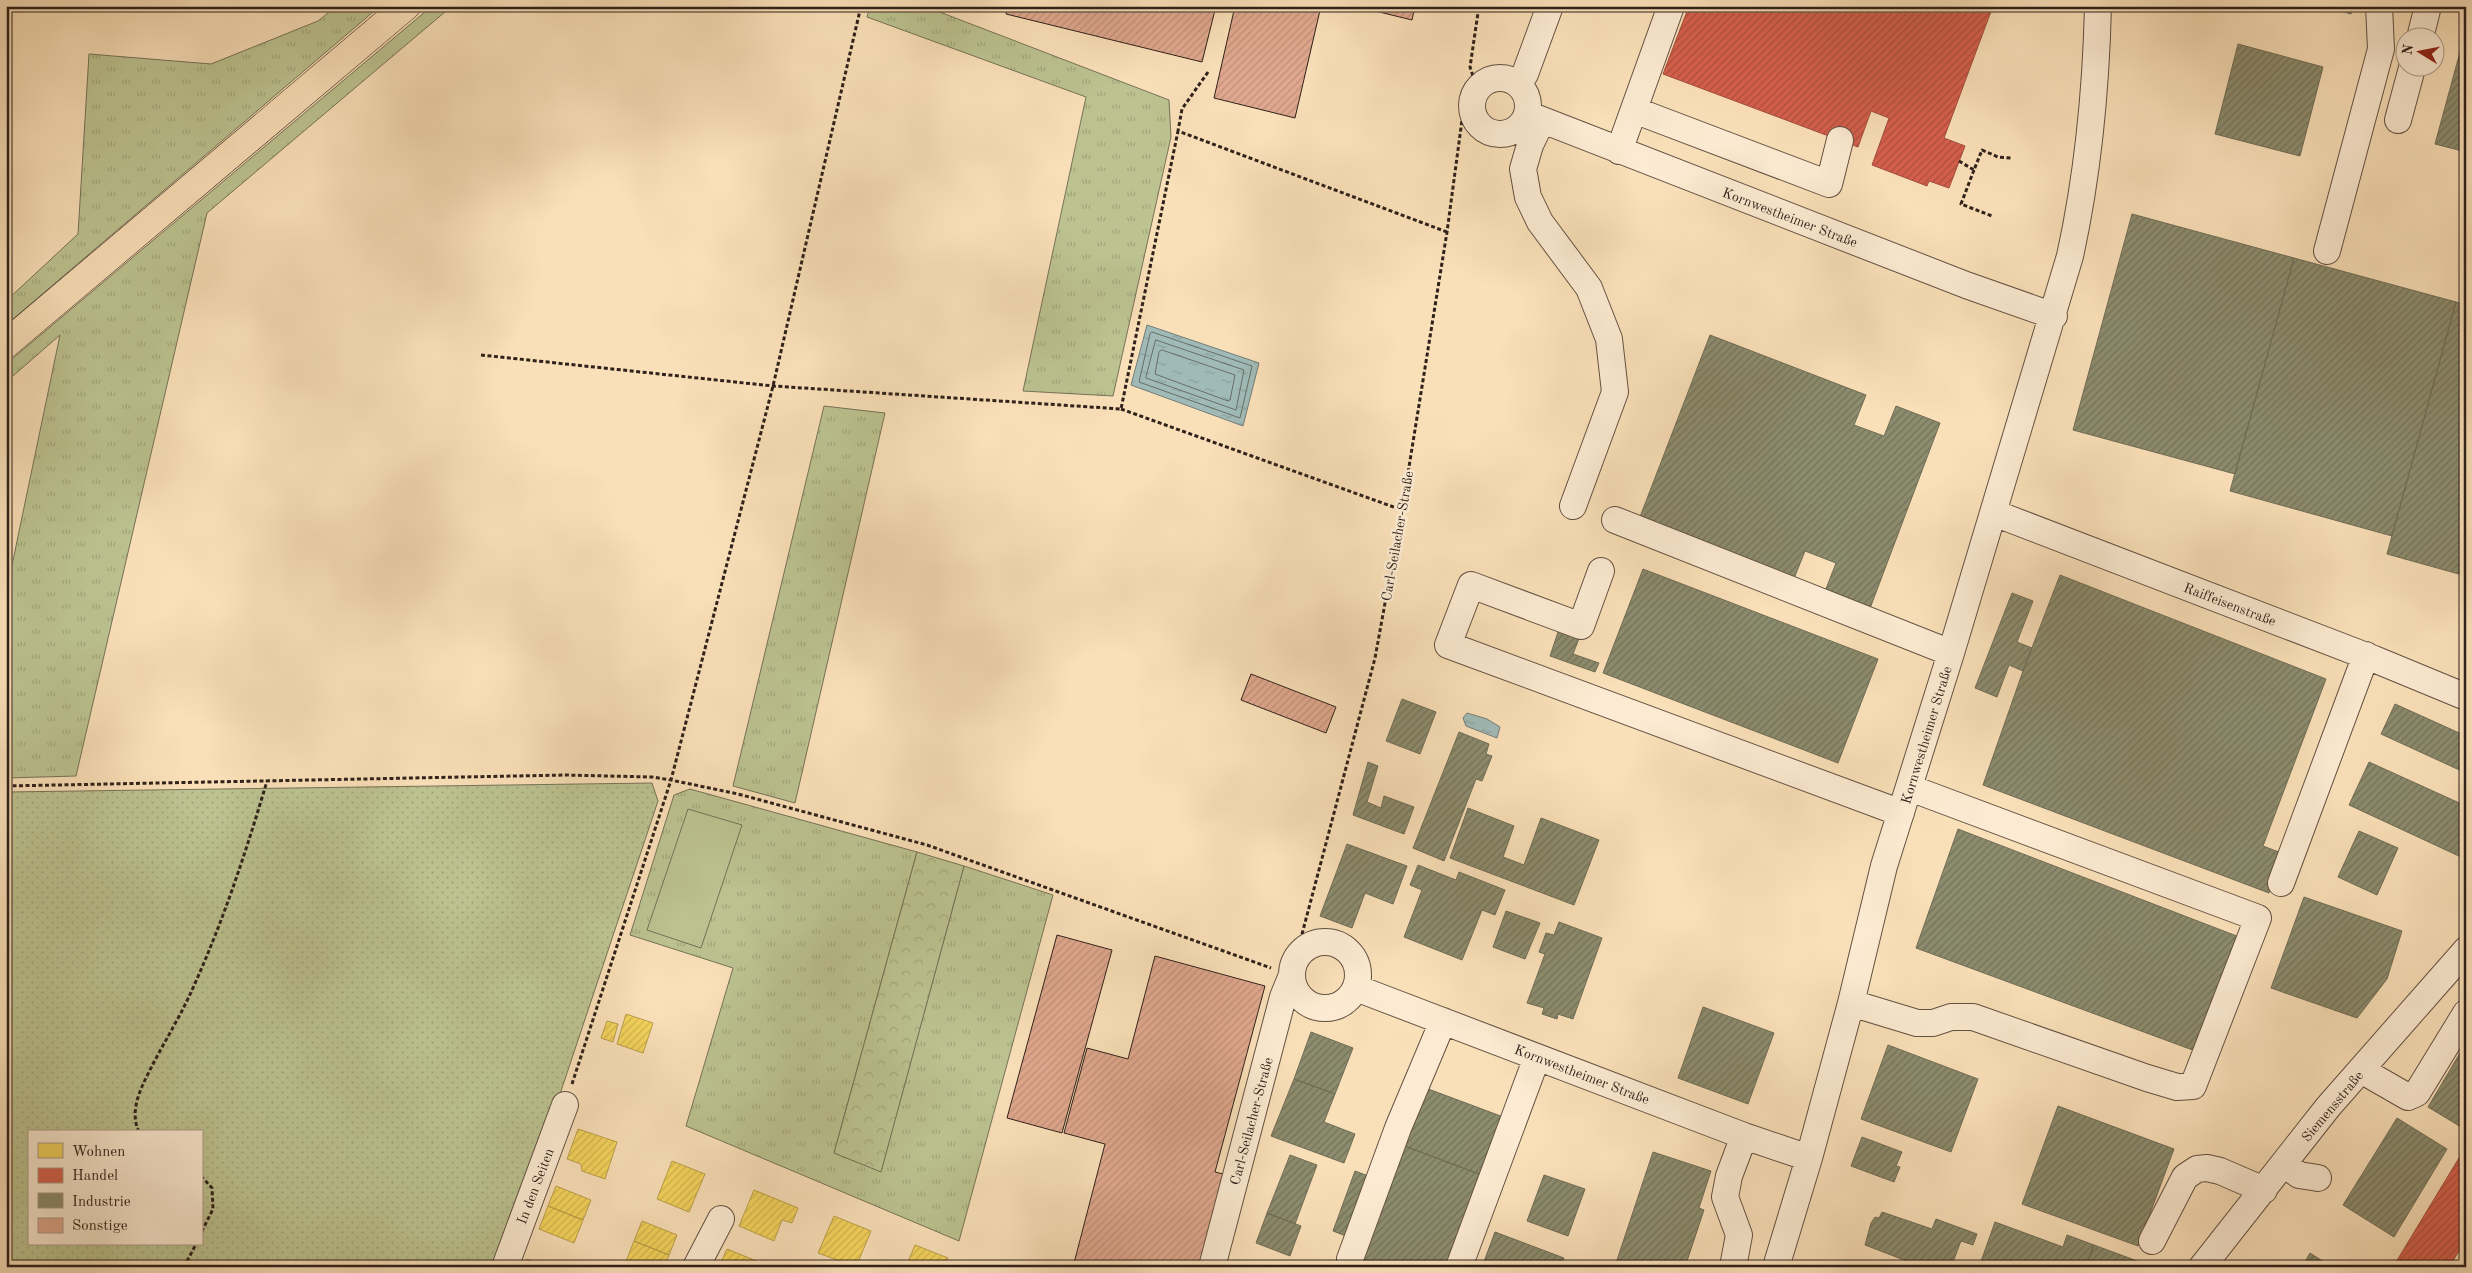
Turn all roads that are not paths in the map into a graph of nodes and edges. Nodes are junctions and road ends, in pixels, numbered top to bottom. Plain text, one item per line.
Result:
1 (406, 6) edge
2 (1550, 6) edge
3 (1671, 6) edge
4 (2098, 6) edge
5 (2379, 6) edge
6 (2428, 6) edge
7 (2422, 28) edge
8 (2409, 78) edge
9 (1518, 84) junction
10 (1634, 110) junction
11 (1535, 117) junction
12 (2398, 120) dead end
13 (1840, 140) dead end
14 (1619, 151) junction
15 (2328, 252) dead end
16 (2054, 316) junction
17 (6, 344) edge
18 (1573, 506) dead end
19 (1994, 513) junction
20 (1615, 520) dead end
21 (1601, 571) dead end
22 (1951, 653) junction
23 (2366, 655) junction
24 (2466, 697) edge
25 (1910, 788) junction
26 (1901, 813) junction
27 (2281, 883) dead end
28 (2462, 963) edge
29 (1294, 967) junction
30 (1356, 988) junction
31 (1851, 1003) junction
32 (2466, 1013) edge
33 (1443, 1021) junction
34 (1537, 1057) junction
35 (2362, 1070) junction
36 (565, 1105) road end
37 (1744, 1136) junction
38 (1809, 1158) junction
39 (2284, 1164) junction
40 (2318, 1178) dead end
41 (2264, 1190) junction
42 (721, 1219) dead end
43 (2152, 1241) dead end
44 (1350, 1259) dead end
45 (2208, 1265) edge
46 (505, 1267) edge
47 (696, 1267) edge
48 (1212, 1267) edge
49 (1459, 1267) edge
50 (1733, 1267) edge
51 (1776, 1267) edge

1 - 17 main road
2 - 9 street
3 - 10 street
4 - 16 street, Kornwestheimer Straße
5 - 15 street
6 - 7 street
8 - 12 street
9 - 11 street
9 - 11 street
10 - 13 street
10 - 14 street
11 - 14 street, Kornwestheimer Straße
11 - 18 street
14 - 16 street, Kornwestheimer Straße
16 - 19 street, Kornwestheimer Straße
19 - 22 street, Kornwestheimer Straße
19 - 23 street, Raiffeisenstraße
20 - 22 street
21 - 26 street
22 - 25 street, Kornwestheimer Straße
23 - 24 street, Raiffeisenstraße
23 - 27 street
25 - 26 street, Kornwestheimer Straße
25 - 31 street
26 - 31 street, Kornwestheimer Straße
28 - 35 street, Siemensstraße
29 - 30 street
29 - 30 street
29 - 48 street, Carl-Seilacher-Straße
30 - 33 street, Kornwestheimer Straße
31 - 38 street, Kornwestheimer Straße
32 - 35 street
33 - 34 street, Kornwestheimer Straße
33 - 44 street
34 - 37 street, Kornwestheimer Straße
34 - 49 street
35 - 39 street, Siemensstraße
36 - 46 street, In den Seiten
37 - 38 street, Kornwestheimer Straße
37 - 50 street
38 - 51 street, Kornwestheimer Straße
39 - 40 street
39 - 41 street, Siemensstraße
41 - 43 street
41 - 45 street, Siemensstraße
42 - 47 street

